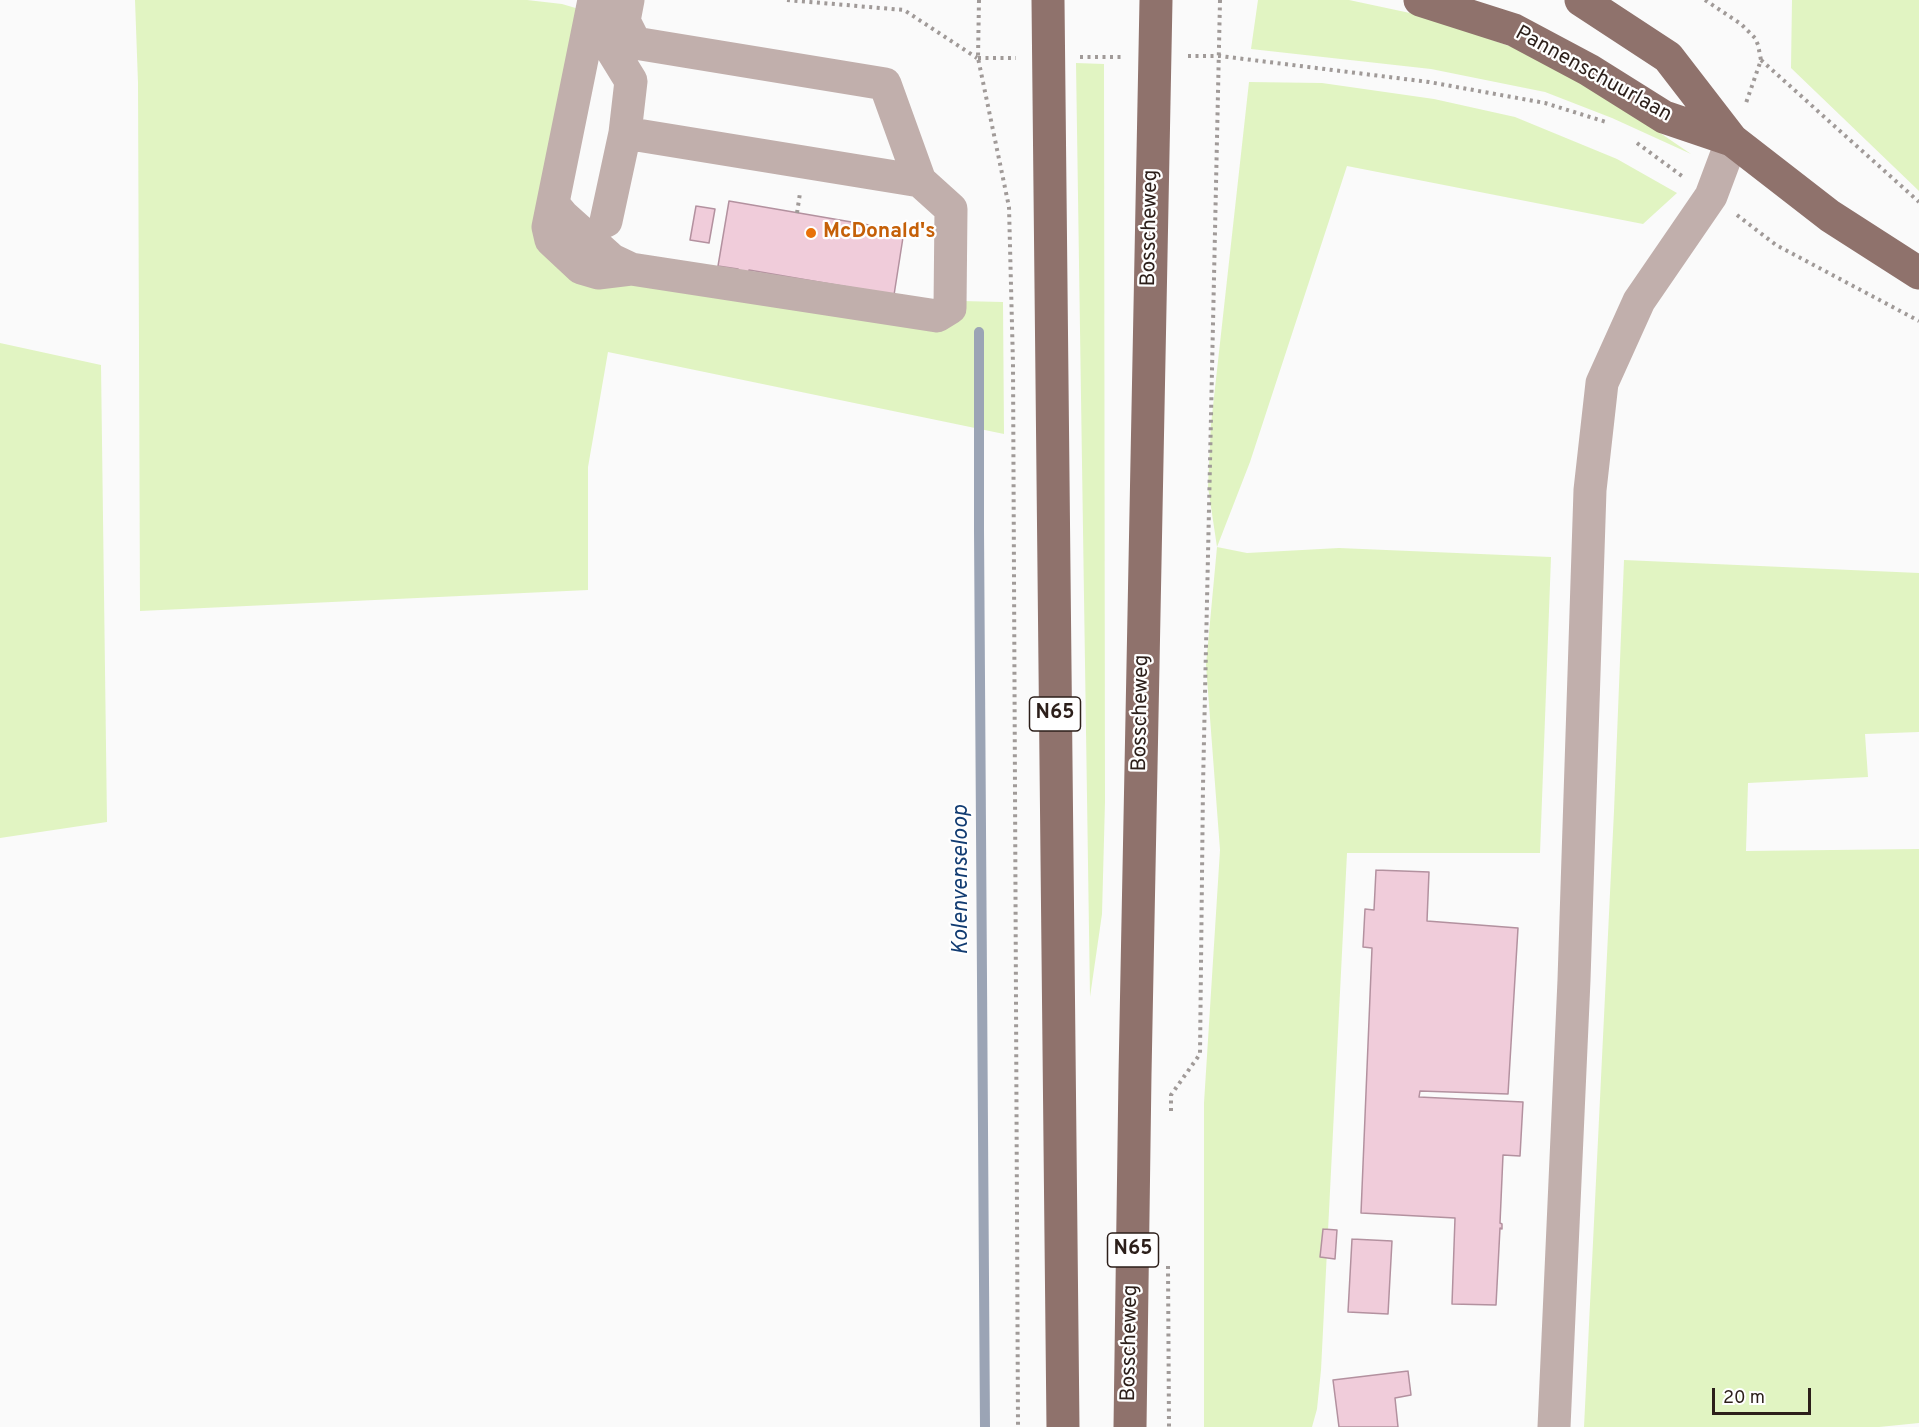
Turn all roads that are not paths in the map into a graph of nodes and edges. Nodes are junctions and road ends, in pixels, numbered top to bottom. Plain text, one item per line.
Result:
1 (594, 0) edge
2 (602, 0) edge
3 (628, 0) edge
4 (1048, 0) edge
5 (1156, 0) edge
6 (1420, 0) edge
7 (1581, 0) edge
8 (626, 133) junction
9 (1732, 140) junction
10 (920, 181) junction
11 (606, 221) dead end
12 (1919, 273) edge
13 (1063, 1427) edge
14 (1130, 1427) edge
15 (1554, 1427) edge

1 - 10 street
2 - 8 street
3 - 10 street
4 - 13 main road, N65
5 - 14 main road, Bosscheweg / N65
6 - 9 main road, Pannenschuurlaan
7 - 9 main road, Pannenschuurlaan
8 - 10 street
8 - 11 street
9 - 12 main road, Pannenschuurlaan
9 - 15 street

